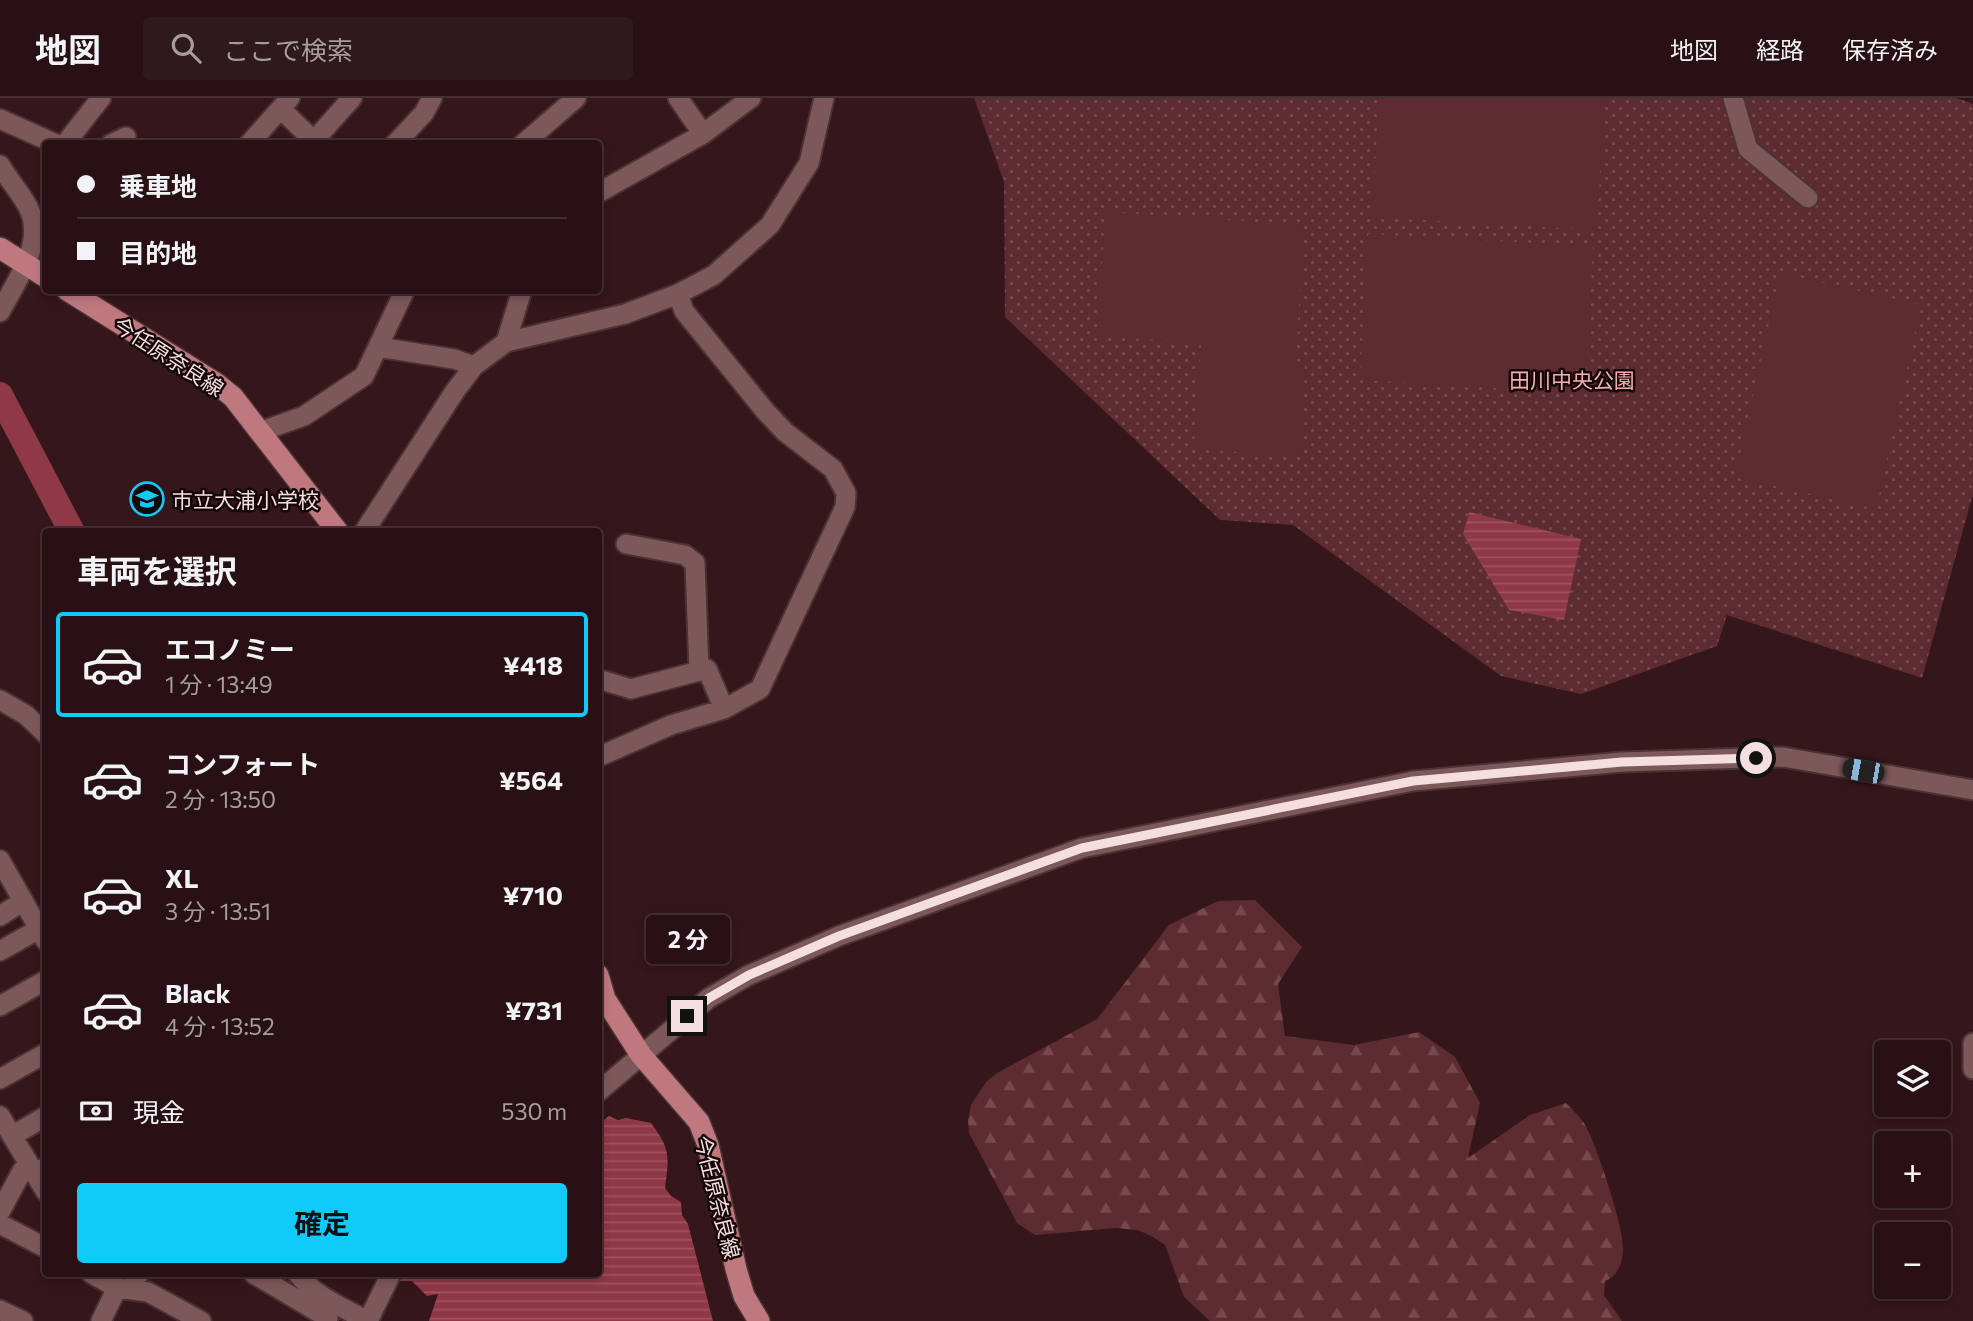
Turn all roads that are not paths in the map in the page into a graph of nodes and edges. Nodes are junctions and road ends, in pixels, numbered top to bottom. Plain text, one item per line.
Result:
1 (100, 98) edge
2 (352, 98) edge
3 (432, 98) edge
4 (576, 98) edge
5 (678, 98) edge
6 (751, 98) edge
7 (824, 98) edge
8 (1733, 98) edge
9 (285, 103) edge
10 (0, 119) edge
11 (703, 134) junction
12 (47, 140) edge
13 (68, 140) edge
14 (253, 140) edge
15 (313, 140) edge
16 (316, 140) edge
17 (399, 140) edge
18 (528, 140) edge
19 (0, 165) edge
20 (602, 191) edge
21 (1808, 198) dead end
22 (0, 248) edge
23 (25, 263) junction
24 (42, 274) edge
25 (74, 294) edge
26 (403, 294) edge
27 (521, 294) edge
28 (678, 294) junction
29 (0, 312) edge
30 (506, 342) junction
31 (378, 347) junction
32 (474, 366) junction
33 (262, 431) junction
34 (328, 528) edge
35 (367, 528) edge
36 (626, 544) dead end
37 (699, 671) junction
38 (602, 680) edge
39 (0, 700) edge
40 (724, 709) junction
41 (42, 730) edge
42 (602, 755) edge
43 (1973, 790) edge
44 (0, 860) edge
45 (23, 901) junction
46 (0, 916) edge
47 (42, 935) edge
48 (0, 951) edge
49 (42, 982) edge
50 (602, 989) edge
51 (0, 1006) edge
52 (1973, 1044) edge
53 (42, 1055) edge
54 (641, 1055) junction
55 (1973, 1069) edge
56 (0, 1079) edge
57 (602, 1089) edge
58 (0, 1116) edge
59 (42, 1118) edge
60 (12, 1136) junction
61 (40, 1170) edge
62 (0, 1212) edge
63 (0, 1224) edge
64 (42, 1246) edge
65 (97, 1277) edge
66 (260, 1277) edge
67 (300, 1277) edge
68 (390, 1277) edge
69 (117, 1288) junction
70 (0, 1310) edge
71 (330, 1314) edge
72 (23, 1321) edge
73 (101, 1321) edge
74 (201, 1321) edge
75 (368, 1321) edge
76 (759, 1321) edge

1 - 13 street
2 - 16 street
3 - 17 street
4 - 18 street
5 - 11 street
6 - 11 street
7 - 28 street
8 - 21 street
9 - 14 street
9 - 15 street
10 - 12 street
11 - 20 street
19 - 23 street
22 - 23 main road
23 - 24 main road
23 - 29 street
25 - 33 main road, 今任原奈良線
26 - 31 street
27 - 30 street
28 - 30 street
28 - 40 street
30 - 32 street
31 - 32 street
31 - 33 street
32 - 35 street
33 - 34 main road, 今任原奈良線
36 - 37 street
37 - 38 street
37 - 40 street
39 - 41 street
40 - 42 street
43 - 54 street
44 - 45 street
45 - 46 street
45 - 47 street
47 - 48 street
49 - 51 street
50 - 54 main road, 今任原奈良線
52 - 55 street
53 - 56 street
54 - 57 street
54 - 76 main road, 今任原奈良線
58 - 60 street
59 - 60 street
60 - 61 street
61 - 62 street
63 - 64 street
65 - 69 street
66 - 71 street
67 - 71 street
68 - 75 street
69 - 73 street
69 - 74 street
70 - 72 street
71 - 75 street

